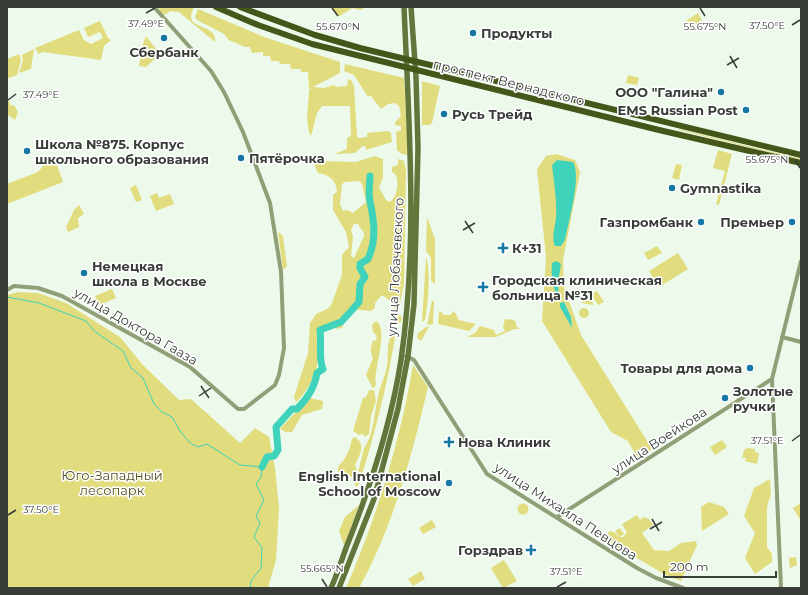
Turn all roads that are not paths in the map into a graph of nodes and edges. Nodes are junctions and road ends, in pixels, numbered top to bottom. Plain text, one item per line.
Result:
1 (154, 7) edge
2 (216, 7) edge
3 (240, 7) edge
4 (404, 7) edge
5 (411, 7) edge
6 (407, 59) junction
7 (415, 61) junction
8 (407, 69) junction
9 (416, 71) junction
10 (676, 124) junction
11 (673, 134) junction
12 (801, 155) edge
13 (801, 163) edge
14 (801, 261) edge
15 (7, 290) edge
16 (782, 338) junction
17 (801, 342) edge
18 (402, 355) junction
19 (408, 356) junction
20 (772, 379) junction
21 (557, 517) junction
22 (331, 588) edge
23 (339, 588) edge
24 (683, 588) edge
25 (781, 588) edge

1 - 15 street, улица Доктора Гааза
2 - 8 main road, проспект Вернадского
3 - 6 main road, проспект Вернадского
4 - 6 main road, улица Лобачевского
5 - 7 main road, улица Лобачевского
6 - 7 main road, проспект Вернадского
6 - 8 main road, улица Лобачевского
7 - 9 main road, улица Лобачевского
7 - 10 main road, проспект Вернадского
8 - 9 main road, проспект Вернадского
8 - 18 main road, улица Лобачевского
9 - 11 main road, проспект Вернадского
9 - 19 main road, улица Лобачевского
10 - 11 street
10 - 12 main road, проспект Вернадского
11 - 13 main road, проспект Вернадского
14 - 16 street
16 - 17 street
16 - 20 street
18 - 19 street
18 - 22 main road, улица Лобачевского
19 - 21 street, улица Михаила Певцова
19 - 23 main road, улица Лобачевского
20 - 21 street, улица Воейкова
20 - 25 street
21 - 24 street, улица Михаила Певцова

